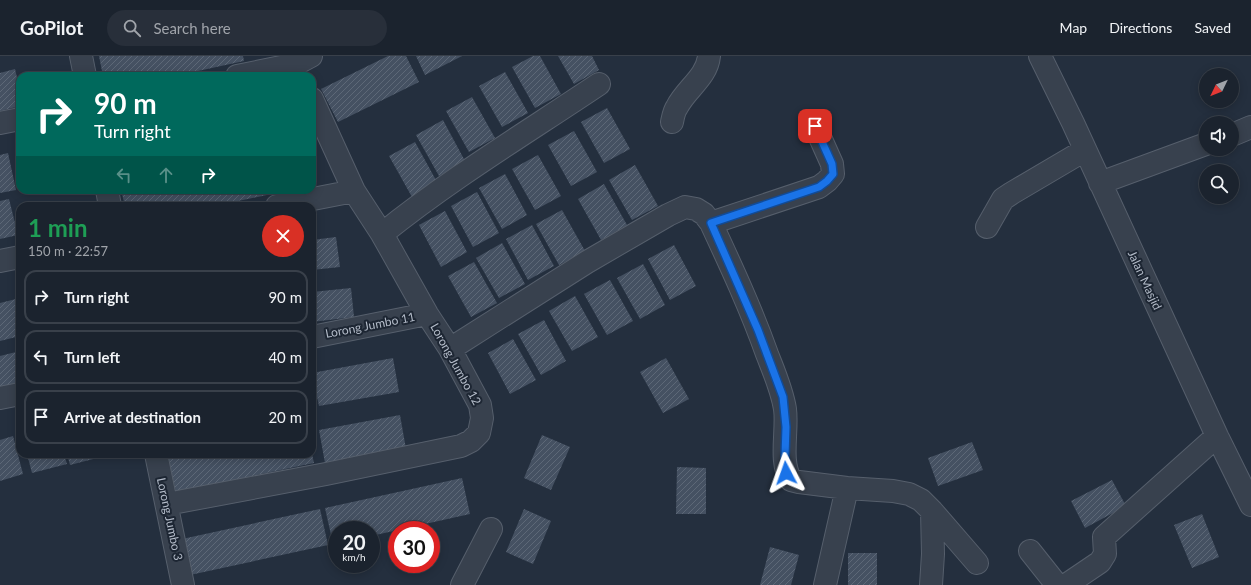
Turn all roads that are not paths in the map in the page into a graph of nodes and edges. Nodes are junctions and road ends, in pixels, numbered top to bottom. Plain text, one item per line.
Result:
1 (81, 56) edge
2 (709, 56) edge
3 (1040, 56) edge
4 (303, 65) edge
5 (84, 72) edge
6 (261, 72) edge
7 (599, 84) dead end
8 (316, 108) edge
9 (16, 120) edge
10 (672, 122) dead end
11 (0, 123) edge
12 (815, 126) dead end
13 (1251, 128) edge
14 (1239, 132) edge
15 (1199, 147) edge
16 (1085, 150) junction
17 (1100, 183) junction
18 (354, 191) junction
19 (298, 202) edge
20 (711, 223) junction
21 (987, 227) dead end
22 (382, 234) junction
23 (16, 258) edge
24 (0, 261) edge
25 (427, 314) junction
26 (316, 336) edge
27 (450, 350) junction
28 (16, 395) edge
29 (0, 398) edge
30 (1217, 436) junction
31 (157, 458) edge
32 (847, 488) junction
33 (167, 504) junction
34 (1251, 505) edge
35 (932, 511) junction
36 (491, 529) dead end
37 (1030, 551) dead end
38 (978, 563) dead end
39 (183, 585) edge
40 (462, 585) edge
41 (825, 585) edge
42 (931, 585) edge
43 (1057, 585) edge
44 (1066, 585) edge

1 - 5 street
2 - 10 street
3 - 16 street, Jalan Masjid
4 - 6 street
7 - 22 street
8 - 18 street, Lorong Jumbo 12
9 - 11 street
12 - 20 street
13 - 14 street
15 - 17 street
16 - 17 street, Jalan Masjid
16 - 21 street
17 - 30 street, Jalan Masjid
18 - 19 street
18 - 22 street, Lorong Jumbo 12
20 - 27 street
20 - 32 street
22 - 25 street, Lorong Jumbo 12
23 - 24 street
25 - 26 street, Lorong Jumbo 11
25 - 27 street, Lorong Jumbo 12
27 - 33 street, Lorong Jumbo 12
28 - 29 street
30 - 34 street, Jalan Masjid
30 - 44 street
31 - 33 street, Lorong Jumbo 3
32 - 35 street
32 - 41 street
33 - 39 street, Lorong Jumbo 3
35 - 38 street
35 - 42 street
36 - 40 street
37 - 43 street

